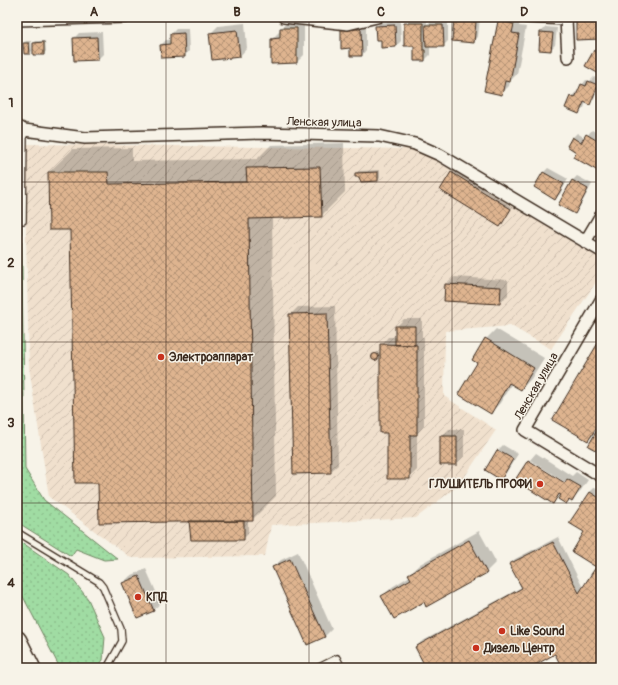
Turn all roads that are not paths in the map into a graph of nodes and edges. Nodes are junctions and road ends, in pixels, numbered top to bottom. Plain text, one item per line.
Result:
1 (125, 17) edge
2 (284, 17) edge
3 (377, 17) edge
4 (527, 17) edge
5 (17, 20) edge
6 (568, 57) dead end
7 (20, 128) edge
8 (601, 215) edge
9 (24, 221) dead end
10 (585, 242) junction
11 (601, 251) edge
12 (601, 300) edge
13 (601, 476) edge
14 (17, 532) edge
15 (17, 640) edge
16 (31, 668) edge
17 (107, 668) edge
18 (317, 668) edge
19 (342, 668) edge

1 - 5 street
2 - 3 street
4 - 6 street
7 - 9 lane
7 - 10 street, Ленская улица
8 - 10 street
10 - 11 street, Ленская улица
12 - 13 street, Ленская улица
14 - 17 lane
15 - 16 main road
18 - 19 lane

